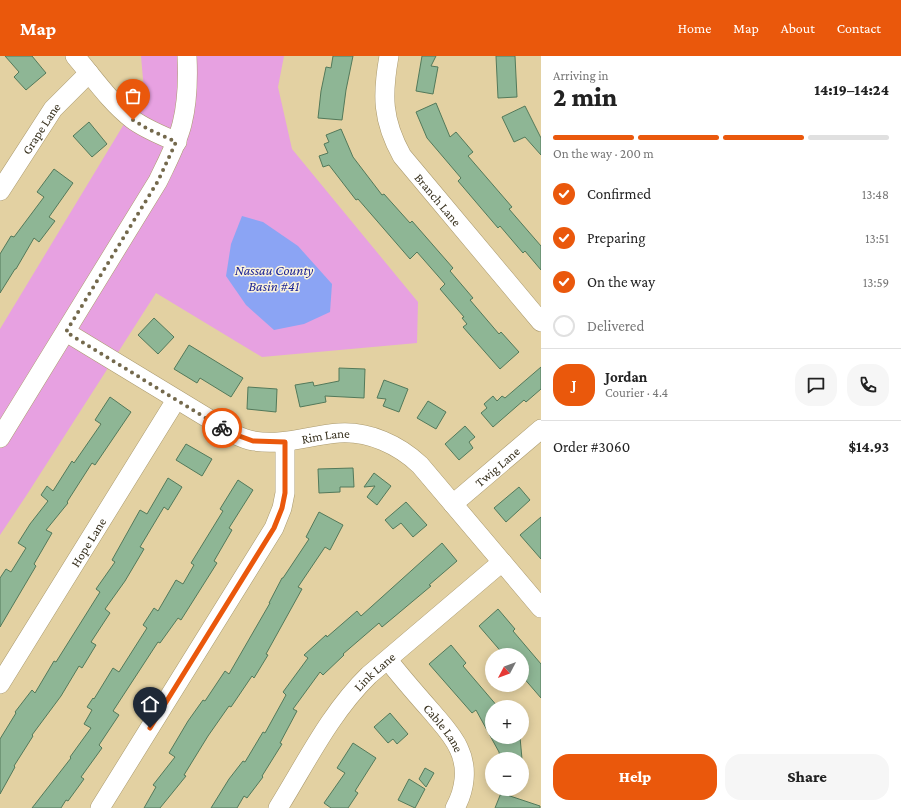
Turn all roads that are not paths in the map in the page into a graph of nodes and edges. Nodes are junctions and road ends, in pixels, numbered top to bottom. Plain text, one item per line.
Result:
1 (76, 56) edge
2 (187, 56) edge
3 (389, 56) edge
4 (89, 73) junction
5 (176, 142) junction
6 (1, 186) edge
7 (541, 322) edge
8 (66, 332) junction
9 (176, 400) junction
10 (541, 429) edge
11 (0, 438) edge
12 (285, 442) junction
13 (453, 504) junction
14 (502, 562) junction
15 (541, 608) edge
16 (388, 660) junction
17 (0, 684) edge
18 (100, 808) edge
19 (278, 808) edge
20 (455, 808) edge

1 - 4 street
2 - 5 street
3 - 7 street, Branch Lane
4 - 5 street
4 - 6 street, Grape Lane
5 - 8 street
8 - 9 street, Rim Lane
8 - 11 street
9 - 12 street, Rim Lane
9 - 17 street, Hope Lane
10 - 13 street, Twig Lane
12 - 13 street, Rim Lane
12 - 18 street
13 - 14 street, Rim Lane
14 - 15 street, Rim Lane
14 - 16 street, Link Lane
16 - 19 street, Link Lane
16 - 20 street, Cable Lane

